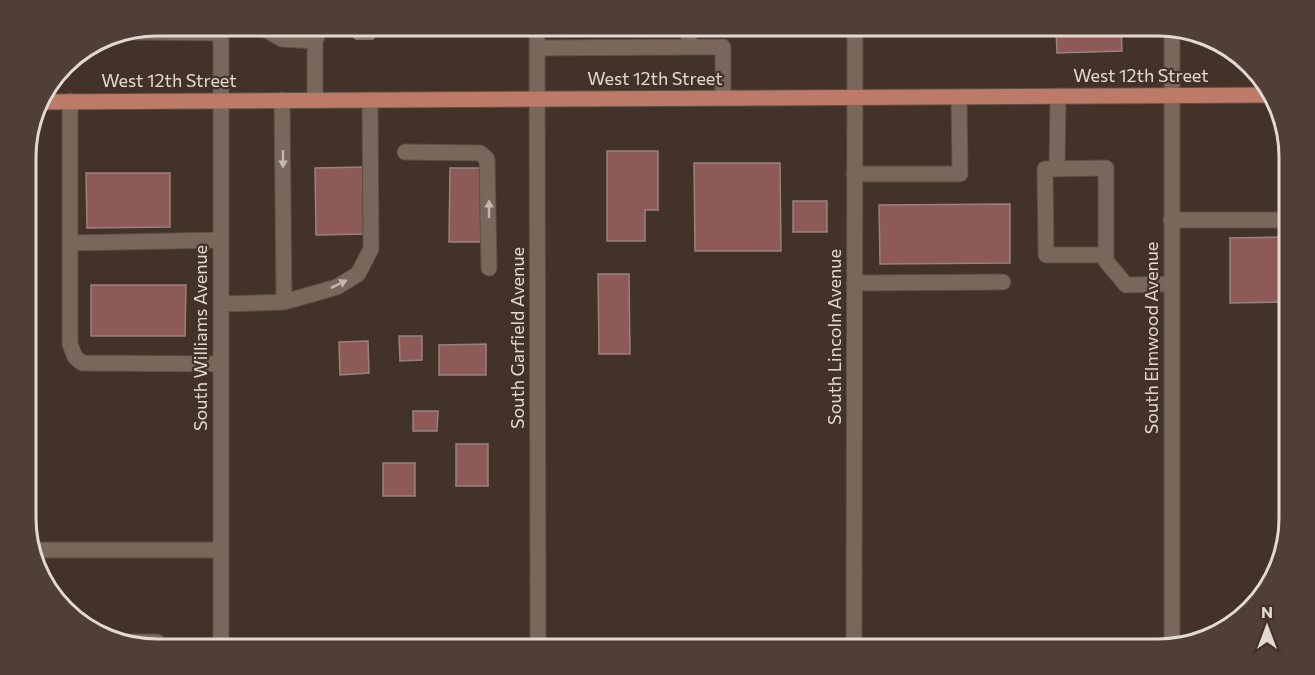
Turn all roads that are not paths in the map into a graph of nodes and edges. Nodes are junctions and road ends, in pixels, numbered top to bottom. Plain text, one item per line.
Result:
1 (221, 36) edge
2 (277, 36) edge
3 (317, 36) edge
4 (537, 36) edge
5 (688, 36) edge
6 (855, 36) edge
7 (1172, 37) edge
8 (315, 41) junction
9 (689, 47) junction
10 (537, 48) junction
11 (1172, 95) junction
12 (1262, 95) edge
13 (1058, 96) junction
14 (854, 97) junction
15 (959, 97) junction
16 (723, 98) junction
17 (537, 99) junction
18 (221, 100) junction
19 (282, 100) junction
20 (315, 100) junction
21 (370, 100) junction
22 (70, 101) junction
23 (49, 102) edge
24 (405, 152) dead end
25 (1057, 169) junction
26 (854, 174) junction
27 (1172, 220) junction
28 (1279, 220) edge
29 (221, 240) junction
30 (70, 243) junction
31 (1106, 255) junction
32 (489, 268) dead end
33 (1003, 282) dead end
34 (854, 283) junction
35 (1172, 284) junction
36 (284, 302) junction
37 (221, 304) junction
38 (221, 364) junction
39 (40, 550) edge
40 (221, 550) junction
41 (1172, 638) edge
42 (221, 639) edge
43 (538, 639) edge
44 (854, 639) edge

1 - 18 street, South Williams Avenue
2 - 8 street
3 - 8 street
4 - 10 street, South Garfield Avenue
5 - 9 street
6 - 14 street, South Lincoln Avenue
7 - 11 street, South Elmwood Avenue
8 - 20 street
9 - 10 street
9 - 16 street
10 - 17 street, South Garfield Avenue
11 - 12 main road, West 12th Street
11 - 13 main road, West 12th Street
11 - 27 street, South Elmwood Avenue
13 - 15 main road, West 12th Street
13 - 25 street
14 - 15 main road, West 12th Street
14 - 16 main road, West 12th Street
14 - 26 street, South Lincoln Avenue
15 - 26 street
16 - 17 main road, West 12th Street
17 - 21 main road, West 12th Street
17 - 43 street, South Garfield Avenue
18 - 19 main road, West 12th Street
18 - 22 main road, West 12th Street
18 - 29 street, South Williams Avenue
19 - 20 main road, West 12th Street
19 -> 36 street
20 - 21 main road, West 12th Street
36 -> 21 street
22 - 23 main road, West 12th Street
22 - 30 street
32 -> 24 street
25 - 31 street
25 - 31 street
26 - 34 street, South Lincoln Avenue
27 - 28 street
27 - 35 street, South Elmwood Avenue
29 - 30 street
29 - 37 street, South Williams Avenue
30 - 38 street
31 - 35 street
33 - 34 street
34 - 44 street, South Lincoln Avenue
35 - 41 street, South Elmwood Avenue
36 - 37 street
37 - 38 street, South Williams Avenue
38 - 40 street, South Williams Avenue
39 - 40 street
40 - 42 street, South Williams Avenue

